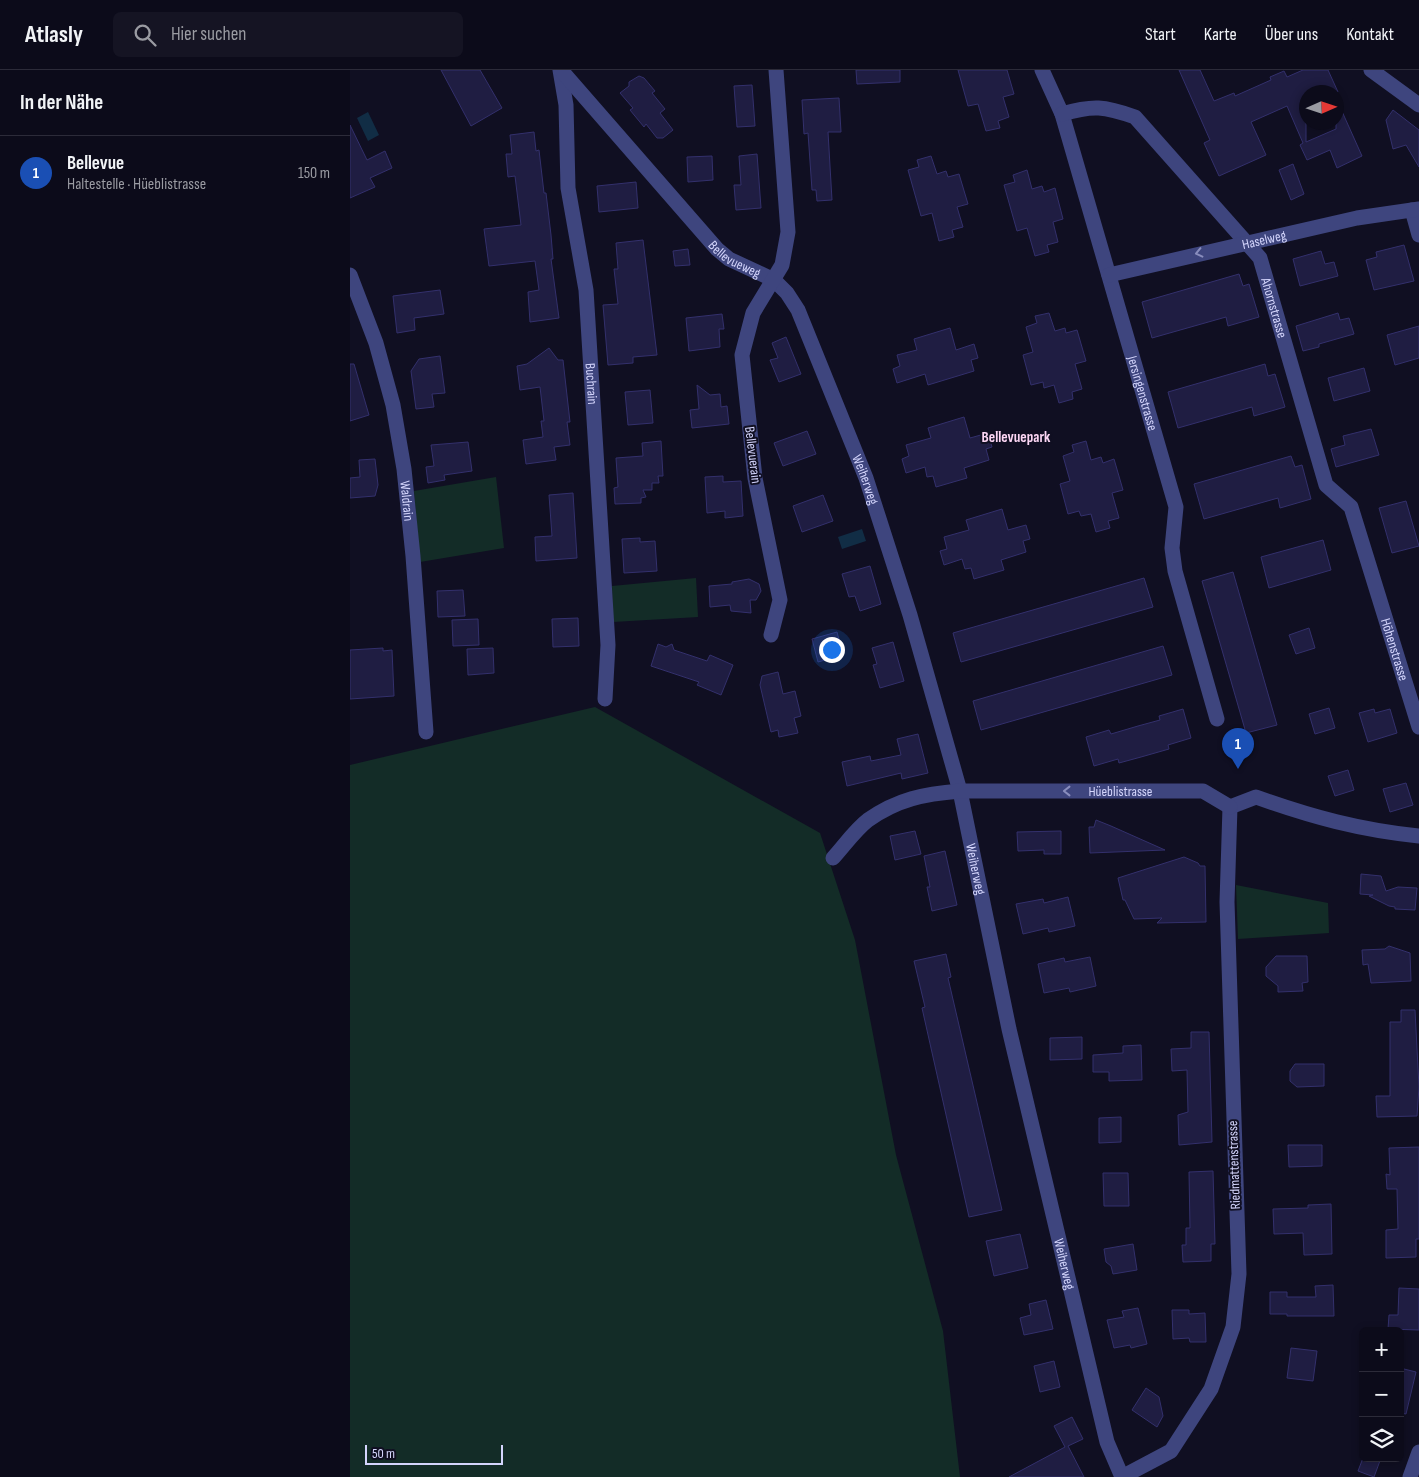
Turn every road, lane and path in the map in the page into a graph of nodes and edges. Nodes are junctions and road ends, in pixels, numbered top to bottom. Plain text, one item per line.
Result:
1 (561, 70) edge
2 (776, 70) edge
3 (1042, 70) edge
4 (1380, 73) edge
5 (1419, 105) edge
6 (1062, 114) junction
7 (1416, 209) edge
8 (1419, 235) edge
9 (1246, 242) junction
10 (350, 275) edge
11 (1109, 275) junction
12 (774, 280) junction
13 (1378, 601) joint
14 (771, 635) dead end
15 (605, 699) dead end
16 (1217, 719) dead end
17 (1419, 727) edge
18 (426, 732) dead end
19 (960, 791) junction
20 (1230, 807) junction
21 (1419, 836) edge
22 (833, 858) dead end
23 (1419, 1452) edge
24 (1122, 1477) edge
25 (1410, 1477) edge

1 - 12 street, Bellevueweg
1 - 15 street, Buchrain
2 - 12 street, Bellevueweg
3 - 6 street, Jersingenstrasse
4 - 5 street
6 - 9 street, Ahornstrasse
6 - 11 street, Jersingenstrasse
7 - 8 street
7 - 9 street, Haselweg
9 -> 11 street, Haselweg
9 - 13 street, Ahornstrasse
10 - 18 street, Waldrain
11 - 16 street, Jersingenstrasse
12 - 14 street, Bellevuerain
12 - 19 street, Weiherweg
13 - 17 street, Höhenstrasse
20 -> 19 street, Hüeblistrasse
19 - 22 street, Hüeblistrasse
19 - 24 street, Weiherweg
20 - 21 street
20 - 24 street, Riedmattenstrasse
23 - 25 street

